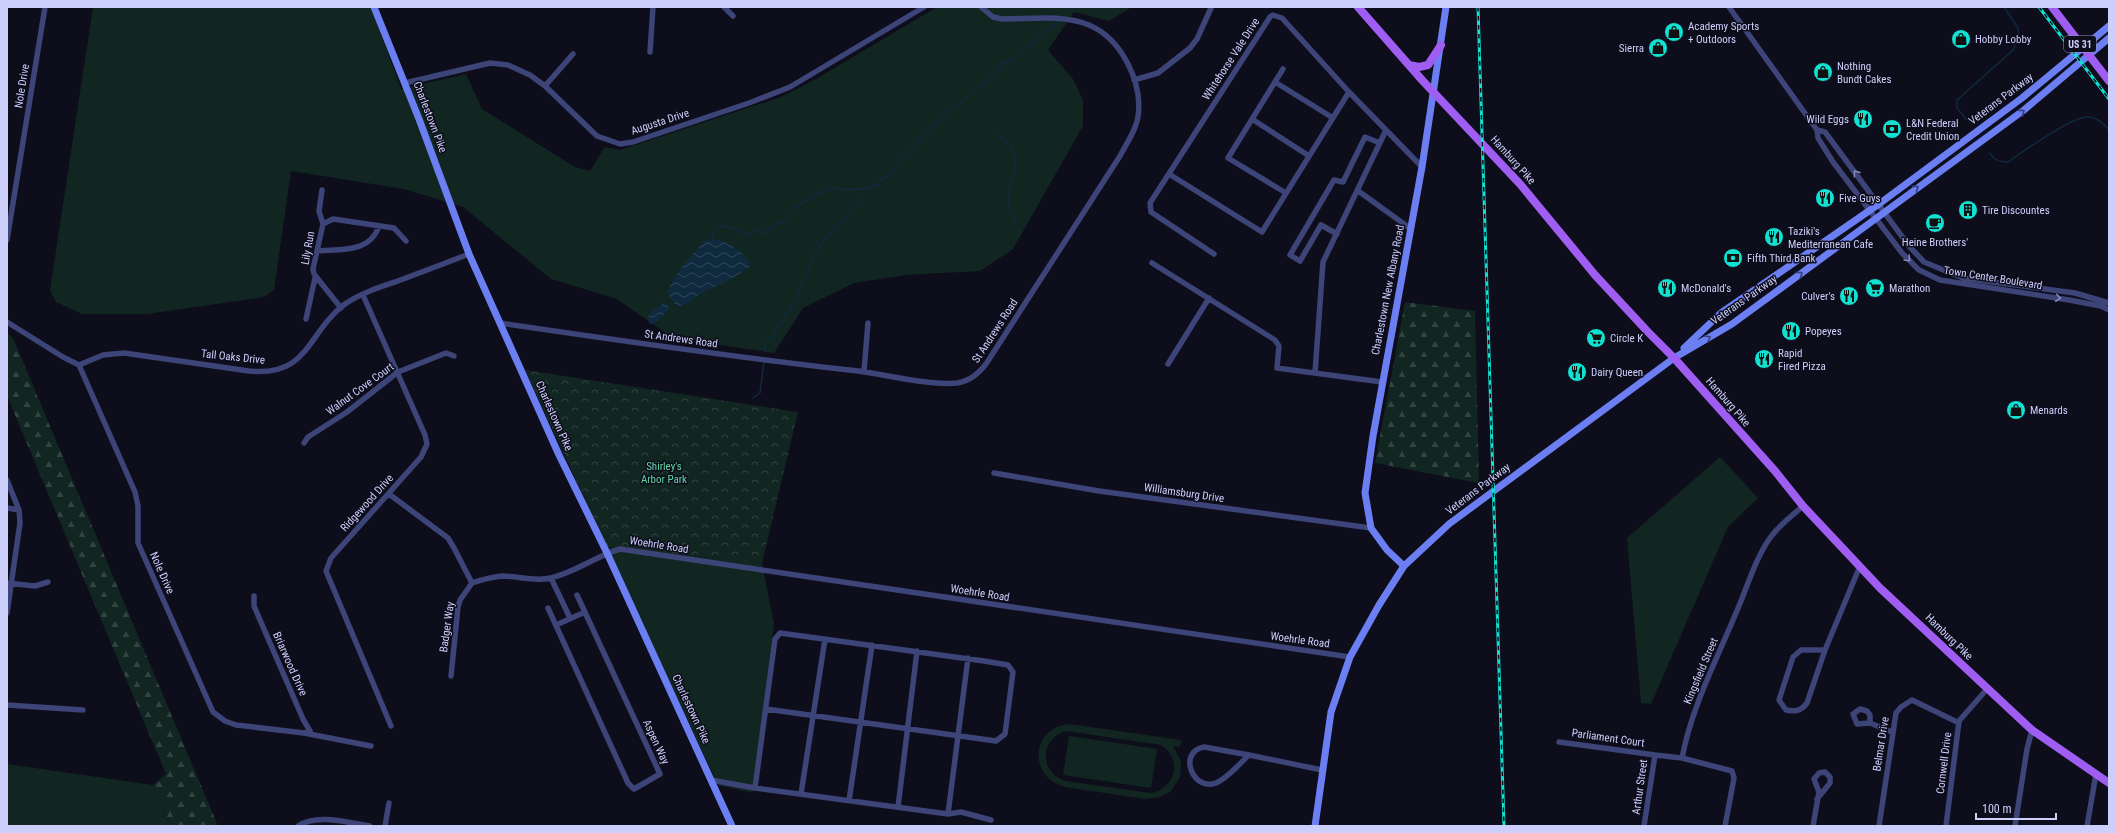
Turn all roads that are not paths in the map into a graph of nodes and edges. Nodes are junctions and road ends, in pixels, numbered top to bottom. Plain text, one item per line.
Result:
1 (45, 7) edge
2 (374, 7) edge
3 (653, 7) edge
4 (724, 7) edge
5 (924, 7) edge
6 (982, 7) edge
7 (1358, 7) edge
8 (1446, 7) edge
9 (1729, 7) edge
10 (2052, 7) edge
11 (1211, 8) edge
12 (733, 16) dead end
13 (2108, 27) edge
14 (2109, 38) edge
15 (1441, 45) junction
16 (650, 52) dead end
17 (573, 54) dead end
18 (1409, 66) junction
19 (1283, 68) dead end
20 (1134, 80) junction
21 (2109, 81) edge
22 (1275, 82) junction
23 (405, 83) junction
24 (545, 86) junction
25 (1349, 92) junction
26 (1434, 92) junction
27 (1333, 118) junction
28 (1252, 120) junction
29 (1386, 130) junction
30 (1817, 130) junction
31 (1380, 143) junction
32 (1309, 156) junction
33 (1422, 167) junction
34 (1169, 174) junction
35 (322, 190) dead end
36 (1357, 190) junction
37 (1286, 193) junction
38 (1879, 204) junction
39 (1871, 210) junction
40 (1885, 211) junction
41 (1875, 218) junction
42 (323, 224) junction
43 (379, 226) junction
44 (1411, 229) junction
45 (1336, 234) junction
46 (7, 240) edge
47 (406, 241) dead end
48 (317, 251) junction
49 (469, 254) junction
50 (1214, 254) dead end
51 (1152, 263) dead end
52 (315, 278) junction
53 (363, 295) junction
54 (1209, 298) junction
55 (2109, 303) edge
56 (341, 308) junction
57 (2109, 310) edge
58 (306, 319) dead end
59 (7, 322) edge
60 (500, 323) junction
61 (868, 323) dead end
62 (454, 356) dead end
63 (1674, 358) junction
64 (1168, 364) dead end
65 (79, 365) junction
66 (864, 371) junction
67 (398, 372) junction
68 (1315, 373) junction
69 (1382, 382) junction
70 (304, 443) dead end
71 (994, 474) dead end
72 (7, 480) edge
73 (389, 494) junction
74 (1803, 506) junction
75 (7, 508) edge
76 (20, 510) junction
77 (1372, 528) junction
78 (607, 553) junction
79 (1404, 566) junction
80 (1860, 566) junction
81 (552, 577) junction
82 (48, 582) dead end
83 (9, 583) edge
84 (472, 583) junction
85 (577, 595) dead end
86 (254, 596) dead end
87 (548, 608) dead end
88 (585, 612) junction
89 (7, 613) edge
90 (572, 617) junction
91 (556, 625) junction
92 (825, 639) junction
93 (872, 645) junction
94 (1825, 650) junction
95 (917, 652) junction
96 (1350, 657) junction
97 (968, 658) junction
98 (451, 676) dead end
99 (1987, 689) junction
100 (7, 705) edge
101 (766, 709) junction
102 (83, 710) dead end
103 (813, 715) junction
104 (861, 721) junction
105 (1870, 723) dead end
106 (1959, 723) junction
107 (391, 726) dead end
108 (908, 728) junction
109 (2032, 730) junction
110 (1892, 732) junction
111 (304, 734) junction
112 (958, 736) junction
113 (1559, 742) dead end
114 (371, 746) dead end
115 (1249, 755) junction
116 (1655, 755) junction
117 (1682, 758) junction
118 (1322, 770) junction
119 (2096, 774) junction
120 (711, 780) junction
121 (2109, 783) edge
122 (755, 788) junction
123 (801, 794) junction
124 (1817, 799) junction
125 (849, 801) junction
126 (389, 803) dead end
127 (898, 807) junction
128 (948, 814) junction
129 (991, 820) dead end
130 (298, 826) edge
131 (370, 826) edge
132 (385, 826) edge
133 (732, 826) edge
134 (1314, 826) edge
135 (1644, 826) edge
136 (1725, 826) edge
137 (1813, 826) edge
138 (1880, 826) edge
139 (1946, 826) edge
140 (2015, 826) edge
141 (2087, 826) edge

1 - 46 street, Nole Drive
2 - 23 main road, Charlestown Pike
3 - 16 street
4 - 12 street
5 - 24 street, Augusta Drive
6 - 20 street, St Andrews Road
7 - 18 main road, Hamburg Pike
8 - 15 main road, Charlestown New Albany Road
9 - 30 street
10 - 21 main road, US 31
11 - 20 street
13 - 38 main road, Veterans Parkway
40 -> 14 main road, Veterans Parkway
15 - 18 main road
15 - 26 main road, Charlestown New Albany Road
17 - 24 street
18 - 26 main road, Hamburg Pike
19 - 22 street
20 - 66 street, St Andrews Road
22 - 27 street
22 - 28 street
23 - 24 street, Augusta Drive
23 - 49 main road, Charlestown Pike
25 - 27 street
25 - 29 street, Whitehorse Vale Drive
25 - 34 street, Whitehorse Vale Drive
26 - 33 main road, Charlestown New Albany Road
26 - 63 main road, Hamburg Pike
27 - 32 street
28 - 32 street
28 - 37 street
29 - 31 street
29 - 33 street, Whitehorse Vale Drive
38 -> 30 street
30 - 39 street
31 - 36 street
31 - 45 street
32 - 37 street
33 - 44 main road, Charlestown New Albany Road
34 - 37 street
34 - 50 street, Whitehorse Vale Drive
35 - 42 street
36 - 44 street
36 - 45 street
38 - 39 main road, Veterans Parkway
38 - 40 street, Town Center Boulevard
39 - 41 street, Town Center Boulevard
39 - 63 main road, Veterans Parkway
40 - 41 main road, Veterans Parkway
40 - 55 street, Town Center Boulevard
41 -> 57 street, Town Center Boulevard
63 -> 41 main road, Veterans Parkway
42 - 43 street, Lily Run
42 - 48 street, Lily Run
43 - 47 street, Lily Run
43 - 48 street
44 - 69 main road, Charlestown New Albany Road
45 - 68 street
48 - 52 street, Lily Run
49 - 53 street, Tall Oaks Drive
49 - 60 main road, Charlestown Pike
51 - 54 street
52 - 56 street, Lily Run
52 - 58 street
53 - 56 street, Tall Oaks Drive
53 - 67 street, Ridgewood Drive
54 - 64 street
54 - 68 street
56 - 65 street, Tall Oaks Drive
59 - 65 street
60 - 66 street, St Andrews Road
60 - 78 main road, Charlestown Pike
61 - 66 street
62 - 67 street, Walnut Cove Court
63 - 74 main road, Hamburg Pike
63 - 79 main road, Veterans Parkway
65 - 111 street, Nole Drive
67 - 70 street, Walnut Cove Court
67 - 73 street, Ridgewood Drive
68 - 69 street
69 - 77 main road, Charlestown New Albany Road
71 - 77 street, Williamsburg Drive
72 - 76 street
73 - 84 street
73 - 107 street, Ridgewood Drive
74 - 80 main road, Hamburg Pike
74 - 117 street, Kingsfield Street
75 - 76 street
76 - 83 street
77 - 79 main road, Charlestown New Albany Road
78 - 81 street
78 - 96 street, Woehrle Road
78 - 120 main road, Charlestown Pike
79 - 96 main road, Veterans Parkway
80 - 94 street
80 - 99 main road, Hamburg Pike
81 - 84 street
81 - 90 street
82 - 83 street
83 - 89 street
84 - 98 street, Badger Way
85 - 88 street, Aspen Way
86 - 111 street, Briarwood Drive
87 - 91 street, Aspen Way
88 - 90 street
88 - 91 street, Aspen Way
90 - 91 street
92 - 93 street
92 - 101 street
92 - 103 street
93 - 95 street
93 - 104 street
94 - 94 street
95 - 97 street
95 - 108 street
96 - 118 main road
97 - 112 street
97 - 112 street
99 - 106 street, Cornwell Drive
99 - 109 main road, Hamburg Pike
100 - 102 street
101 - 103 street
101 - 122 street
103 - 104 street
103 - 123 street
104 - 108 street
104 - 125 street
105 - 110 street
106 - 110 street, Belmar Drive
106 - 139 street, Cornwell Drive
108 - 112 street
108 - 127 street
109 - 119 main road, Hamburg Pike
109 - 140 street
110 - 138 street, Belmar Drive
111 - 114 street, Nole Drive
112 - 128 street
113 - 116 street, Parliament Court
115 - 115 street
115 - 118 street
116 - 117 street, Arthur Street
116 - 135 street, Arthur Street
117 - 136 street
118 - 134 main road
119 - 121 main road, Hamburg Pike
119 - 141 street
120 - 122 street
120 - 133 main road, Charlestown Pike
122 - 123 street
123 - 125 street
124 - 124 street
124 - 137 street
125 - 127 street
126 - 132 street
127 - 128 street
128 - 129 street
130 - 131 street

